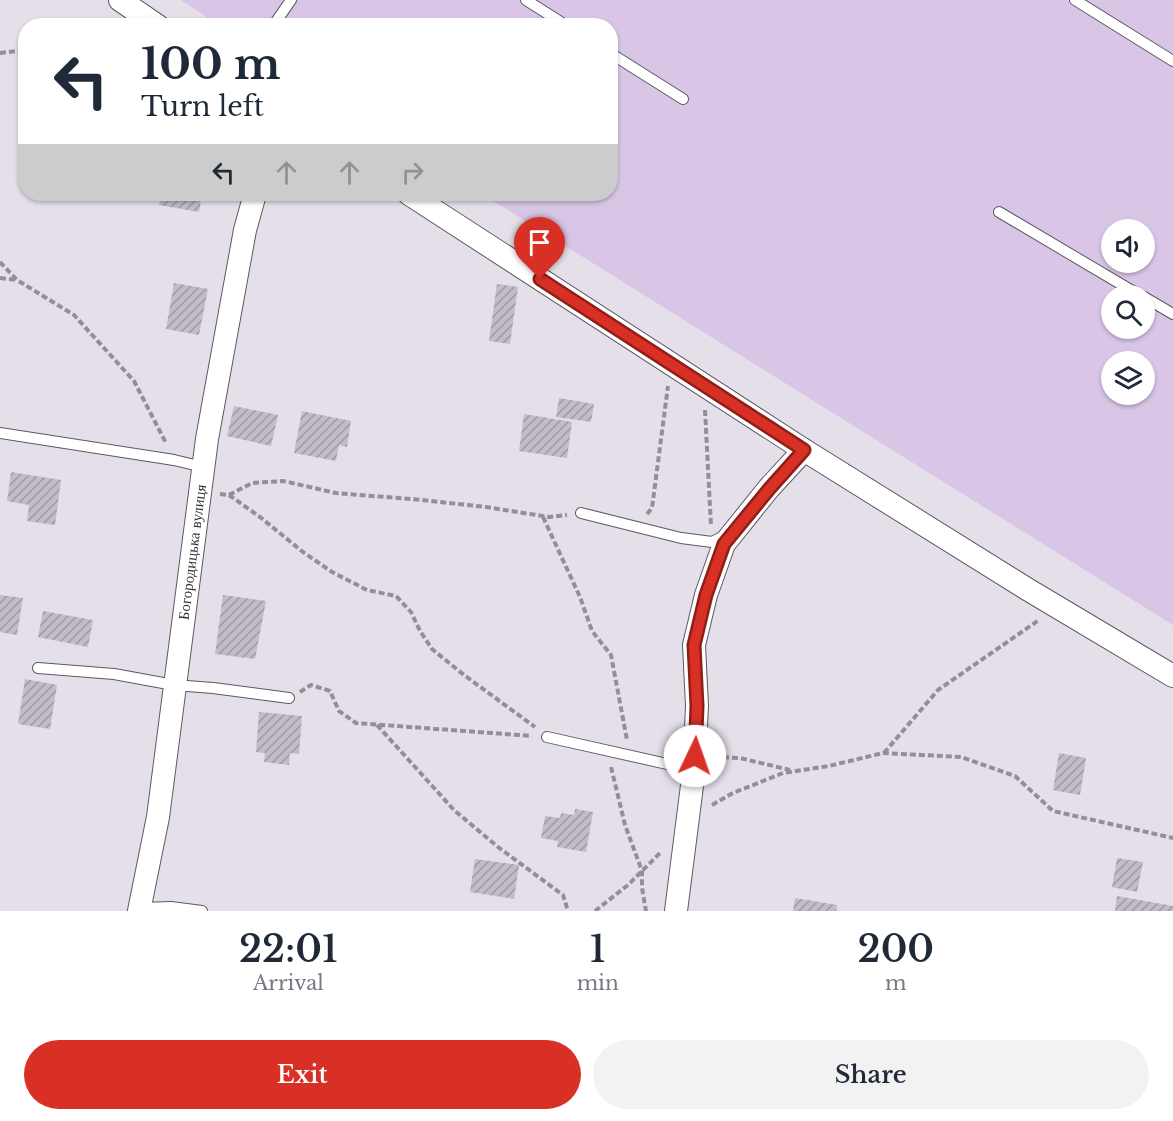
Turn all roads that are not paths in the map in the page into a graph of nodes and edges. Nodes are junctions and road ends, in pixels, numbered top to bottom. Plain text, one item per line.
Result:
1 (120, 0) edge
2 (291, 0) edge
3 (526, 0) edge
4 (1075, 0) edge
5 (146, 18) edge
6 (279, 18) edge
7 (554, 18) edge
8 (618, 58) edge
9 (1173, 61) edge
10 (683, 99) dead end
11 (253, 201) edge
12 (420, 201) edge
13 (999, 212) dead end
14 (1124, 285) edge
15 (1155, 303) edge
16 (1173, 314) edge
17 (0, 434) edge
18 (804, 450) junction
19 (204, 467) junction
20 (581, 513) road end
21 (735, 531) junction
22 (38, 668) dead end
23 (1173, 675) edge
24 (174, 685) junction
25 (289, 698) road end
26 (547, 737) road end
27 (695, 763) junction
28 (140, 910) edge
29 (202, 911) edge
30 (676, 911) edge

1 - 5 street
2 - 6 lane
3 - 7 lane
4 - 9 lane
8 - 10 lane
11 - 19 street, Богородицька вулиця
12 - 18 street
13 - 14 lane
15 - 16 lane
17 - 19 lane
18 - 21 street
18 - 23 street
19 - 24 street, Богородицька вулиця
20 - 21 lane
21 - 27 street
22 - 24 lane
24 - 25 lane
24 - 28 street, Богородицька вулиця
26 - 27 lane
27 - 30 street
28 - 29 lane

